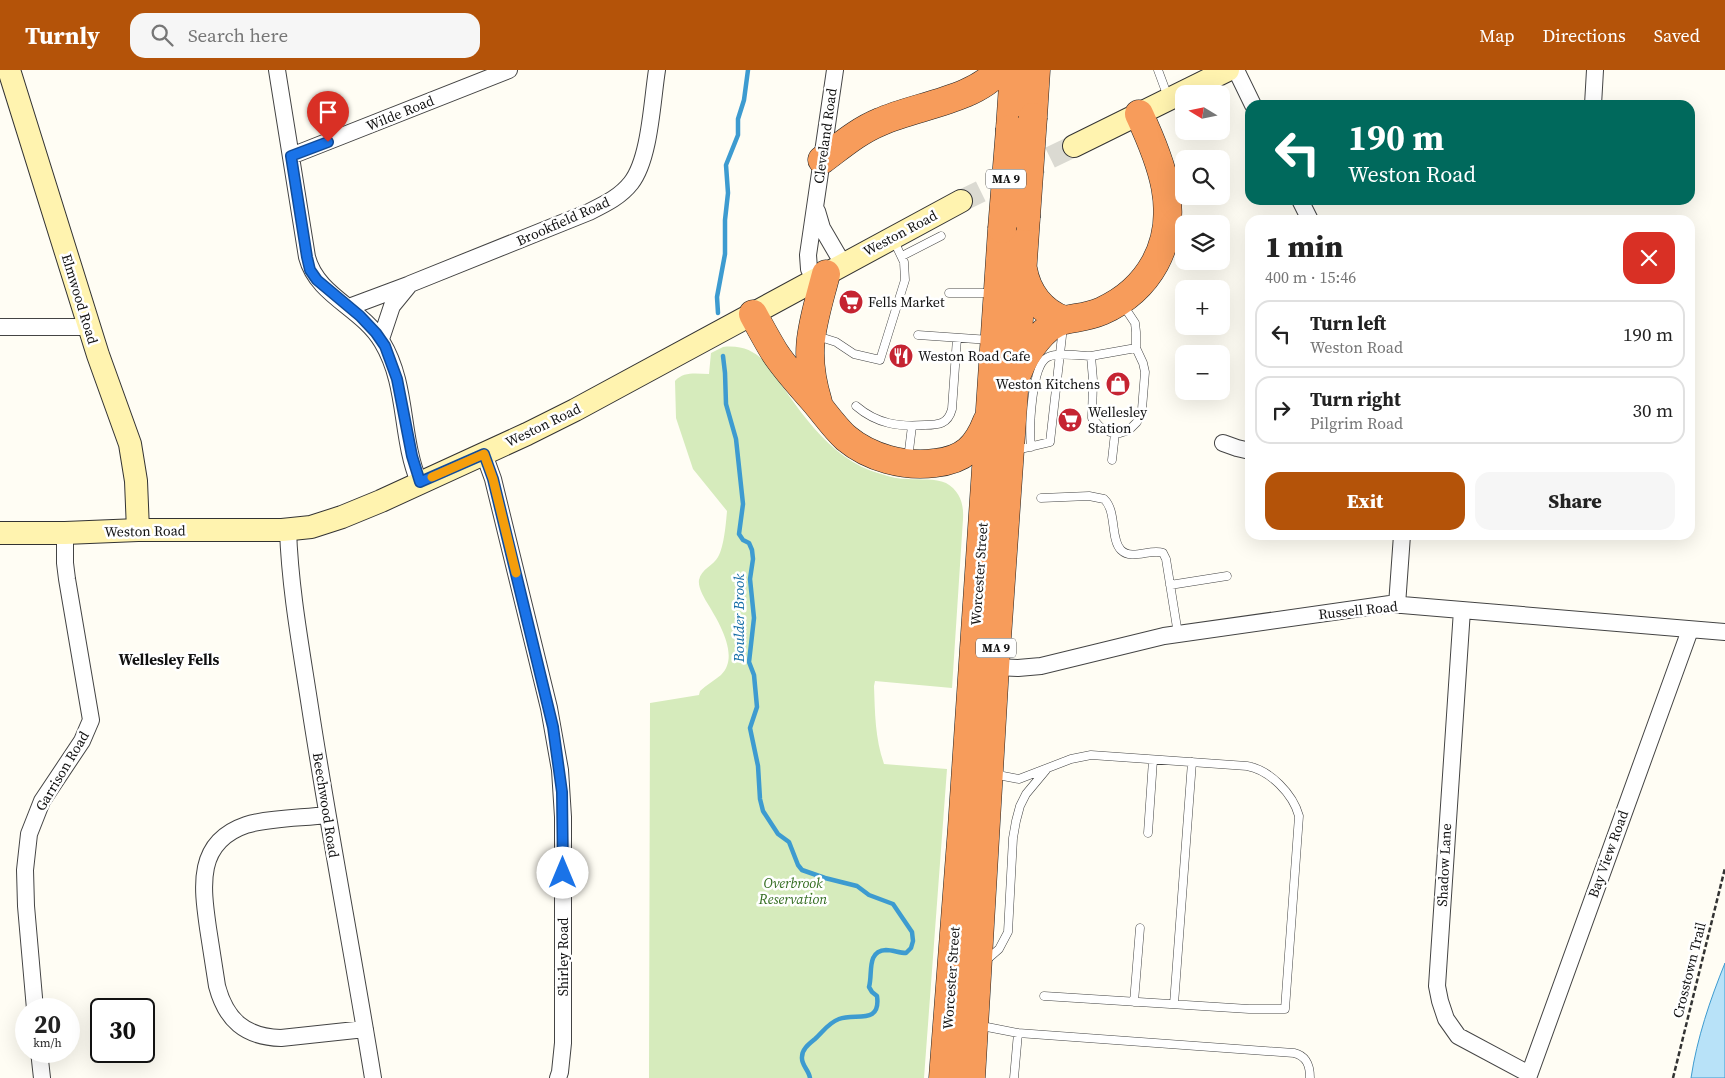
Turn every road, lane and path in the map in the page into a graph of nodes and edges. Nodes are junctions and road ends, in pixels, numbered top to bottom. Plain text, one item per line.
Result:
1 (9, 70) edge
2 (277, 70) edge
3 (509, 70) edge
4 (657, 70) edge
5 (835, 70) edge
6 (999, 70) edge
7 (1014, 70) edge
8 (1036, 70) edge
9 (1158, 70) edge
10 (1228, 70) edge
11 (1236, 70) edge
12 (1595, 70) edge
13 (968, 93) junction
14 (1169, 99) junction
15 (1251, 100) edge
16 (1593, 100) edge
17 (1139, 114) junction
18 (1021, 123) junction
19 (1074, 146) tunnel mouth
20 (291, 156) junction
21 (822, 160) junction
22 (961, 201) tunnel mouth
23 (816, 203) junction
24 (1014, 223) junction
25 (941, 236) dead end
26 (897, 247) junction
27 (1022, 261) junction
28 (827, 273) junction
29 (410, 284) junction
30 (998, 292) junction
31 (949, 294) dead end
32 (1120, 301) junction
33 (349, 306) junction
34 (755, 318) junction
35 (1064, 320) junction
36 (0, 327) edge
37 (89, 327) junction
38 (810, 335) junction
39 (918, 335) dead end
40 (957, 338) junction
41 (381, 339) junction
42 (995, 341) junction
43 (1136, 348) junction
44 (1060, 355) junction
45 (1092, 356) junction
46 (1014, 384) junction
47 (856, 406) dead end
48 (990, 406) junction
49 (822, 410) junction
50 (912, 426) junction
51 (1115, 433) junction
52 (1223, 443) dead end
53 (1020, 449) junction
54 (1245, 450) edge
55 (484, 454) junction
56 (1112, 460) dead end
57 (918, 463) junction
58 (420, 482) junction
59 (1041, 498) dead end
60 (982, 521) junction
61 (138, 530) junction
62 (288, 530) junction
63 (0, 533) edge
64 (65, 533) junction
65 (1402, 540) edge
66 (1227, 576) dead end
67 (1170, 585) junction
68 (1397, 605) junction
69 (1462, 610) junction
70 (1690, 630) junction
71 (1725, 632) edge
72 (1178, 634) junction
73 (995, 667) junction
74 (1153, 760) junction
75 (1192, 762) junction
76 (989, 764) junction
77 (1046, 769) junction
78 (326, 815) junction
79 (1148, 833) dead end
80 (1725, 868) edge
81 (1140, 928) dead end
82 (978, 966) junction
83 (1044, 996) dead end
84 (34, 998) edge
85 (1134, 1002) junction
86 (1174, 1004) junction
87 (975, 1019) junction
88 (365, 1029) junction
89 (1018, 1033) junction
90 (40, 1063) edge
91 (1529, 1076) edge
92 (42, 1078) edge
93 (373, 1078) edge
94 (558, 1078) edge
95 (943, 1078) edge
96 (970, 1078) edge
97 (1014, 1078) edge
98 (1310, 1078) edge
99 (1673, 1078) edge

1 - 37 main road, Elmwood Road
2 - 20 street
3 - 20 street, Wilde Road
4 - 29 street, Brookfield Road
5 - 21 street, Cleveland Road
6 - 13 highway
7 - 18 highway, Worcester Street / MA 9
8 - 18 highway, Worcester Street / MA 9
9 - 14 lane
10 - 14 main road
11 - 15 street
12 - 16 street
13 - 18 highway
13 - 21 highway
14 - 17 main road
17 - 19 main road
17 - 32 highway
18 - 24 highway, Worcester Street / MA 9, bridge
20 - 33 street
21 - 23 street, Cleveland Road
22 - 26 main road, Weston Road
23 - 28 street, Cleveland Road
23 - 28 street, Cleveland Road
24 - 27 highway, Worcester Street / MA 9
24 - 30 highway, Worcester Street / MA 9
25 - 26 lane
26 - 28 main road, Weston Road
26 - 38 lane
27 - 35 highway
27 - 46 highway, Worcester Street / MA 9
28 - 34 main road, Weston Road
28 - 38 highway
29 - 33 street, Brookfield Road
29 - 41 street, Brookfield Road
30 - 31 lane
30 - 42 highway, Worcester Street / MA 9
32 - 35 highway
32 - 43 lane
33 - 41 street
34 - 38 highway
34 - 49 highway
34 - 55 main road, Weston Road
35 - 44 lane
35 - 46 highway
36 - 37 street
37 - 61 main road, Elmwood Road
38 - 49 highway
39 - 40 lane
40 - 42 lane
40 - 50 lane
41 - 58 street
42 - 48 highway, Worcester Street / MA 9
43 - 45 lane
43 - 51 lane
44 - 45 lane
44 - 53 lane
44 - 53 lane
45 - 51 lane
46 - 53 highway, Worcester Street / MA 9
47 - 50 lane
48 - 57 highway
48 - 60 highway, Worcester Street / MA 9
49 - 57 highway
50 - 57 lane
51 - 56 lane
52 - 54 street
53 - 73 highway, Worcester Street / MA 9
55 - 58 main road, Weston Road
55 - 94 street, Shirley Road
57 - 60 highway
58 - 62 main road, Weston Road
59 - 67 lane
60 - 95 highway, Worcester Street / MA 9
61 - 62 main road, Weston Road
61 - 64 main road, Weston Road
62 - 78 street, Beechwood Road
63 - 64 main road, Weston Road
64 - 84 street, Garrison Road
65 - 68 street
66 - 67 lane
67 - 72 lane
68 - 69 street, Russell Road
68 - 72 street, Russell Road
69 - 70 street, Russell Road
69 - 91 street, Shadow Lane
70 - 71 street, Russell Road
70 - 91 street, Bay View Road
72 - 73 street, Russell Road
73 - 76 highway, Worcester Street / MA 9
74 - 75 lane
74 - 77 lane
74 - 79 lane
75 - 86 lane
75 - 86 lane
76 - 77 lane
76 - 82 highway, Worcester Street / MA 9
77 - 82 lane
78 - 88 street, Beechwood Road
78 - 88 street
80 - 99 path, Crosstown Trail
81 - 85 lane
82 - 87 highway, Worcester Street / MA 9
83 - 85 lane
85 - 86 lane
87 - 89 lane
87 - 96 highway, Worcester Street / MA 9
88 - 93 street, Beechwood Road
89 - 97 lane
89 - 98 lane
90 - 92 street

